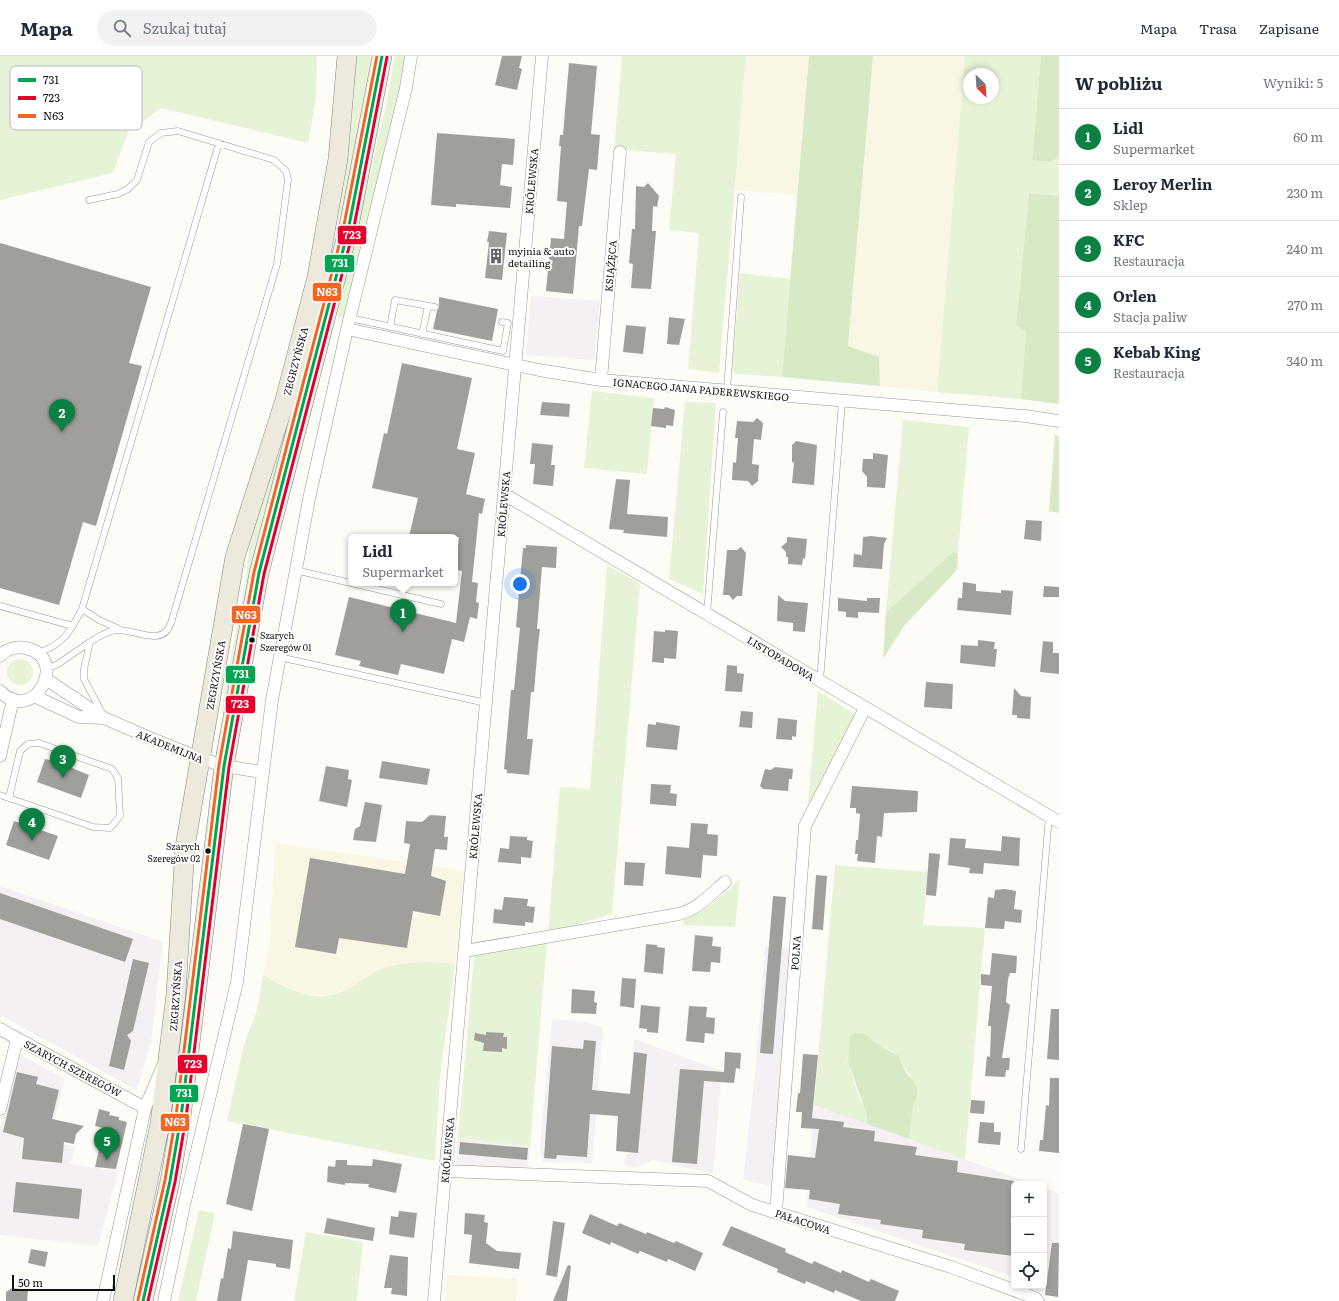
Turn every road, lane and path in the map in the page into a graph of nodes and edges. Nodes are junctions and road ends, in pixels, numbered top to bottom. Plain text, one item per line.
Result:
1 (347, 56) edge
2 (382, 56) edge
3 (411, 56) edge
4 (542, 56) edge
5 (219, 144) junction
6 (620, 152) dead end
7 (741, 197) dead end
8 (89, 200) dead end
9 (428, 306) junction
10 (435, 307) dead end
11 (502, 322) dead end
12 (348, 324) junction
13 (390, 327) junction
14 (422, 334) junction
15 (515, 364) junction
16 (601, 380) junction
17 (727, 390) junction
18 (842, 402) junction
19 (723, 412) dead end
20 (1059, 421) edge
21 (504, 494) junction
22 (295, 570) junction
23 (348, 582) edge
24 (364, 586) edge
25 (441, 604) dead end
26 (0, 606) edge
27 (82, 609) junction
28 (707, 614) junction
29 (73, 626) junction
30 (122, 630) junction
31 (90, 642) junction
32 (37, 653) junction
33 (0, 656) edge
34 (279, 657) junction
35 (46, 674) junction
36 (820, 681) junction
37 (0, 691) edge
38 (34, 696) junction
39 (13, 699) junction
40 (486, 703) junction
41 (865, 708) junction
42 (104, 718) junction
43 (0, 756) edge
44 (200, 758) junction
45 (224, 766) junction
46 (262, 772) junction
47 (0, 795) edge
48 (9, 798) junction
49 (1054, 819) edge
50 (726, 882) dead end
51 (465, 951) junction
52 (0, 1029) edge
53 (17, 1039) junction
54 (171, 1045) junction
55 (146, 1108) junction
56 (0, 1109) edge
57 (1021, 1149) dead end
58 (445, 1171) junction
59 (776, 1212) junction
60 (103, 1301) edge
61 (123, 1301) edge
62 (143, 1301) edge
63 (164, 1301) edge
64 (434, 1301) edge
65 (1038, 1301) edge

1 - 44 main road, ZEGRZYŃSKA
2 - 45 main road, ZEGRZYŃSKA
3 - 12 street
4 - 15 street, KRÓLEWSKA
5 - 8 lane
5 - 27 lane
5 - 30 lane
6 - 16 street, KSIĄŻĘCA
7 - 17 lane
9 - 10 lane
9 - 13 lane
9 - 14 lane
11 - 14 lane
12 - 13 lane
12 - 15 street, IGNACEGO JANA PADEREWSKIEGO
12 - 22 street
13 - 14 lane
15 - 16 street, IGNACEGO JANA PADEREWSKIEGO
15 - 21 street, KRÓLEWSKA
16 - 17 street, IGNACEGO JANA PADEREWSKIEGO
17 - 18 street, IGNACEGO JANA PADEREWSKIEGO
18 - 20 street, IGNACEGO JANA PADEREWSKIEGO
18 - 36 lane
19 - 28 lane
21 - 28 street, LISTOPADOWA
21 - 40 street, KRÓLEWSKA
22 - 23 lane
22 - 34 street
24 - 25 lane
26 - 29 lane
27 - 29 lane
27 - 30 lane
28 - 36 street, LISTOPADOWA
29 - 32 lane
30 - 31 lane
31 - 35 lane
31 - 42 lane
32 - 33 street
32 - 35 street
34 - 40 lane
34 - 46 street
35 - 38 street
35 - 42 street, AKADEMIJNA
36 - 41 street, LISTOPADOWA
37 - 39 street
38 - 39 street
38 - 42 street, AKADEMIJNA
39 - 43 street
40 - 51 street, KRÓLEWSKA
41 - 49 street, LISTOPADOWA
41 - 59 street, POLNA
42 - 44 street, AKADEMIJNA
44 - 45 street, AKADEMIJNA
44 - 54 main road, ZEGRZYŃSKA
45 - 46 street, AKADEMIJNA
45 - 62 main road, ZEGRZYŃSKA
46 - 63 street
47 - 48 lane
48 - 48 lane
49 - 57 lane
50 - 51 street
51 - 58 street, KRÓLEWSKA
52 - 53 street, SZARYCH SZEREGÓW
53 - 55 street, SZARYCH SZEREGÓW
53 - 56 street
54 - 55 street
54 - 61 main road, ZEGRZYŃSKA
55 - 60 street
58 - 59 street, PAŁACOWA
58 - 64 street, KRÓLEWSKA
59 - 65 street, PAŁACOWA

